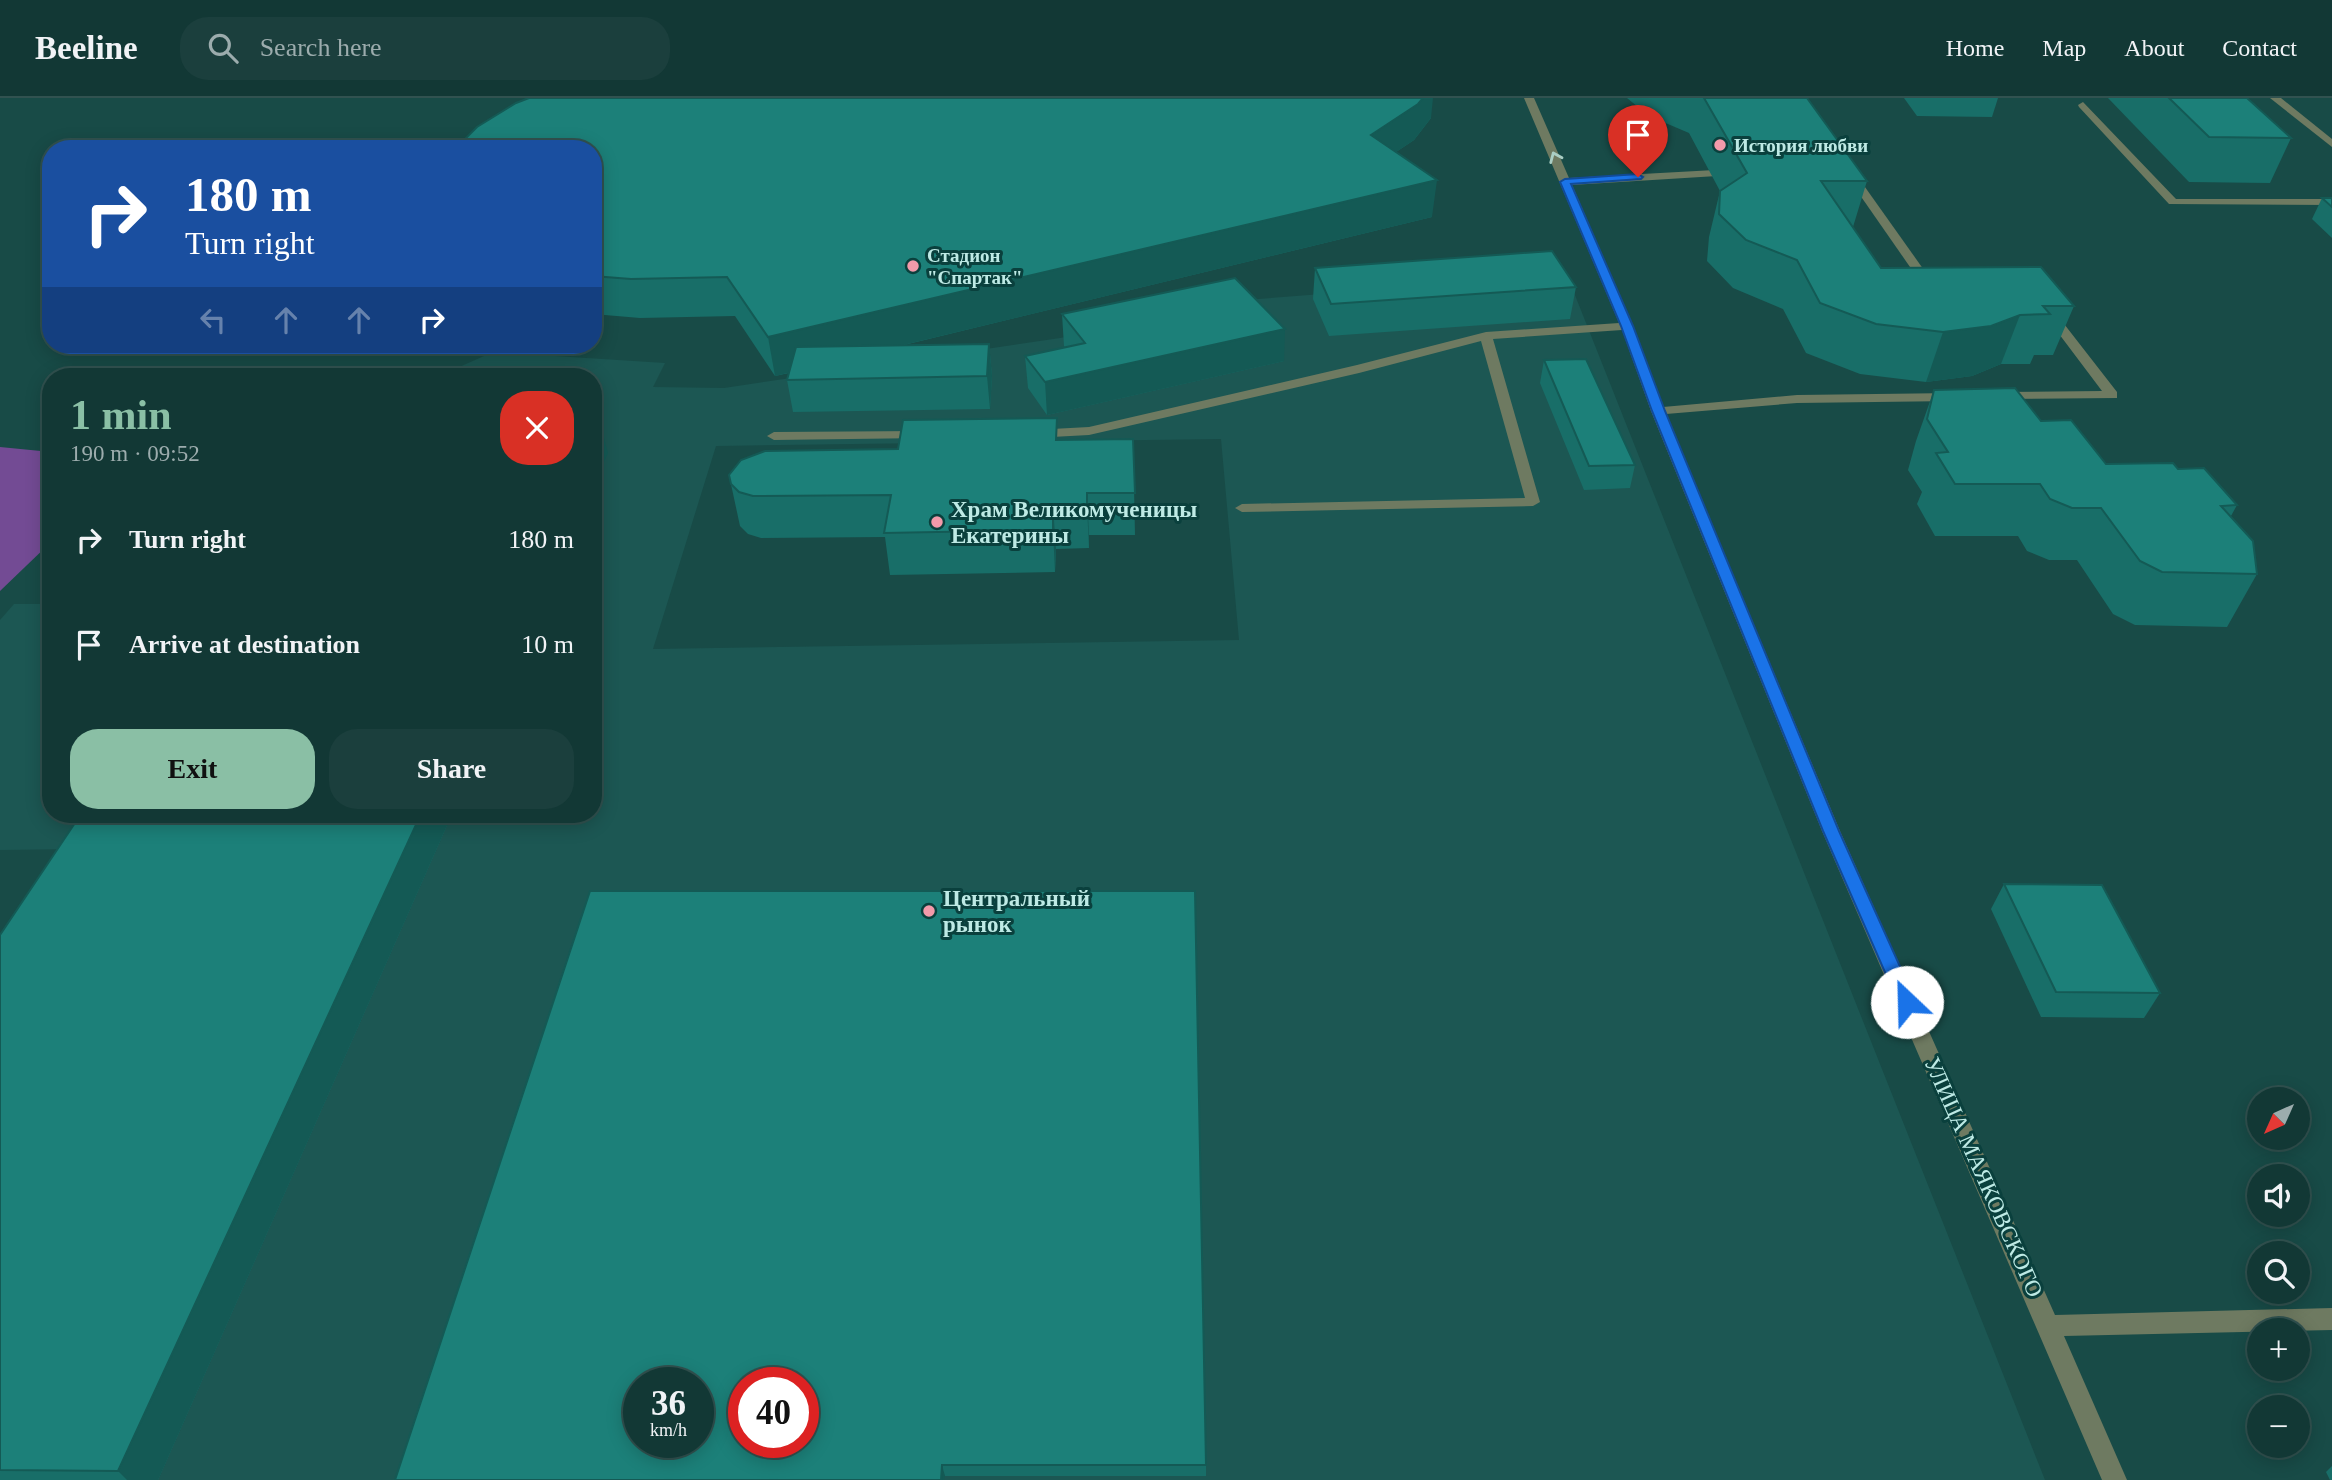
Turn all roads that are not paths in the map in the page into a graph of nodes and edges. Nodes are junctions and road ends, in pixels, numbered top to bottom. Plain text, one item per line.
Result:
1 (1529, 98) edge
2 (2275, 98) edge
3 (2083, 106) dead end
4 (2332, 144) edge
5 (1841, 167) edge
6 (1750, 172) edge
7 (1565, 182) junction
8 (2332, 202) edge
9 (1938, 298) edge
10 (2045, 309) edge
11 (1627, 326) junction
12 (1486, 337) junction
13 (1962, 396) edge
14 (1990, 396) edge
15 (1658, 411) junction
16 (1024, 434) edge
17 (941, 435) edge
18 (774, 436) dead end
19 (1242, 508) dead end
20 (2332, 1319) edge
21 (2049, 1325) junction
22 (2115, 1480) edge

7 -> 1 street, УЛИЦА МАЯКОВСКОГО
2 - 4 street
3 - 8 street
5 - 9 street
6 - 7 street
7 - 11 street, УЛИЦА МАЯКОВСКОГО
10 - 14 street
11 - 12 street
11 - 15 street, УЛИЦА МАЯКОВСКОГО
12 - 16 street
12 - 19 street
13 - 15 street
15 - 21 street, УЛИЦА МАЯКОВСКОГО
17 - 18 street
20 - 21 street
21 - 22 street, УЛИЦА МАЯКОВСКОГО

